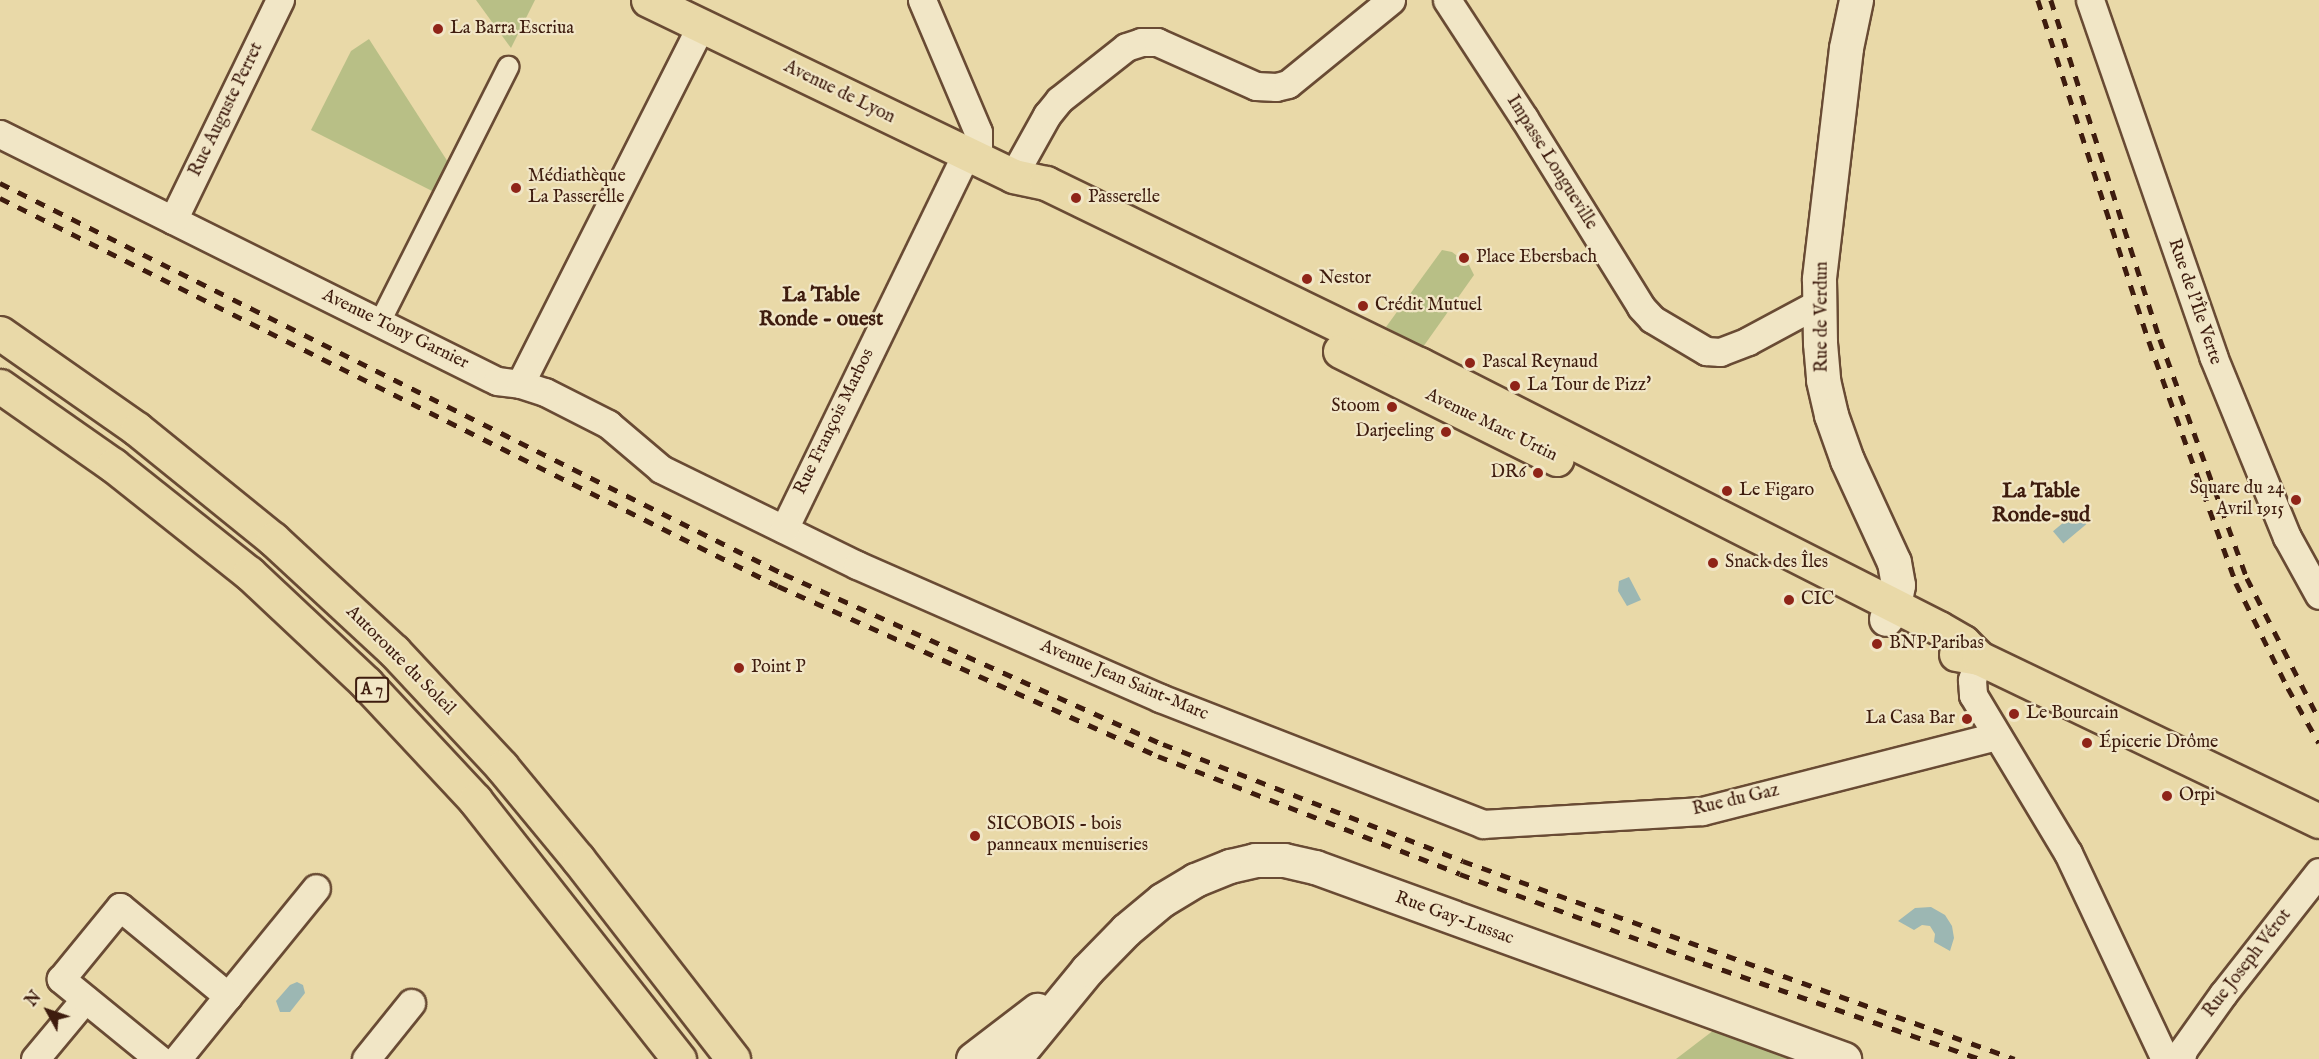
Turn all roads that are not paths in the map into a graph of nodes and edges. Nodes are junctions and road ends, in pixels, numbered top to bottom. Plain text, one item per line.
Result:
1 (280, 0) edge
2 (922, 0) edge
3 (1391, 0) edge
4 (1447, 0) edge
5 (1856, 0) edge
6 (2090, 0) edge
7 (650, 1) edge
8 (701, 25) junction
9 (508, 67) dead end
10 (0, 134) edge
11 (972, 157) junction
12 (1013, 176) junction
13 (173, 220) junction
14 (1819, 303) junction
15 (379, 324) junction
16 (0, 333) edge
17 (520, 384) junction
18 (0, 386) edge
19 (784, 529) junction
20 (2319, 595) edge
21 (1890, 612) junction
22 (1979, 658) junction
23 (1997, 736) junction
24 (1470, 820) joint
25 (2319, 821) edge
26 (2319, 872) edge
27 (316, 888) dead end
28 (1087, 970) junction
29 (228, 996) junction
30 (86, 999) junction
31 (411, 1003) dead end
32 (2171, 1051) edge
33 (35, 1059) edge
34 (159, 1059) edge
35 (177, 1059) edge
36 (366, 1059) edge
37 (679, 1059) edge
38 (733, 1059) edge
39 (973, 1059) edge
40 (1014, 1059) edge
41 (1844, 1059) edge

1 - 13 street, Rue Auguste Perret
2 - 11 street
3 - 12 street
4 - 14 street, Impasse Longueville
5 - 14 street, Rue de Verdun
6 - 20 street, Rue de l'Île Verte
7 - 8 main road, Avenue de Lyon
8 - 11 main road, Avenue de Lyon
8 - 17 street
9 - 15 street
10 - 13 street, Avenue Tony Garnier
11 - 12 main road, Avenue Marc Urtin
11 - 19 street, Rue François Marbos
12 - 21 main road, Avenue Marc Urtin
13 - 15 street, Avenue Tony Garnier
14 - 21 street, Rue de Verdun
15 - 17 street, Avenue Tony Garnier
16 - 38 main road, Autoroute du Soleil / A 7
17 - 19 street, Avenue Tony Garnier
18 - 37 main road, A 7
19 - 24 street, Avenue Jean Saint-Marc
21 - 22 main road, Avenue Marc Urtin
22 - 23 street
22 - 25 main road, Avenue Marc Urtin
23 - 24 street, Rue du Gaz
23 - 32 street
26 - 32 street, Rue Joseph Vérot
27 - 29 street
28 - 39 street, Rue Gay-Lussac
28 - 40 street, Rue Gay-Lussac
28 - 41 street, Rue Gay-Lussac
29 - 30 street
29 - 35 street
30 - 33 street
30 - 34 street
31 - 36 street

